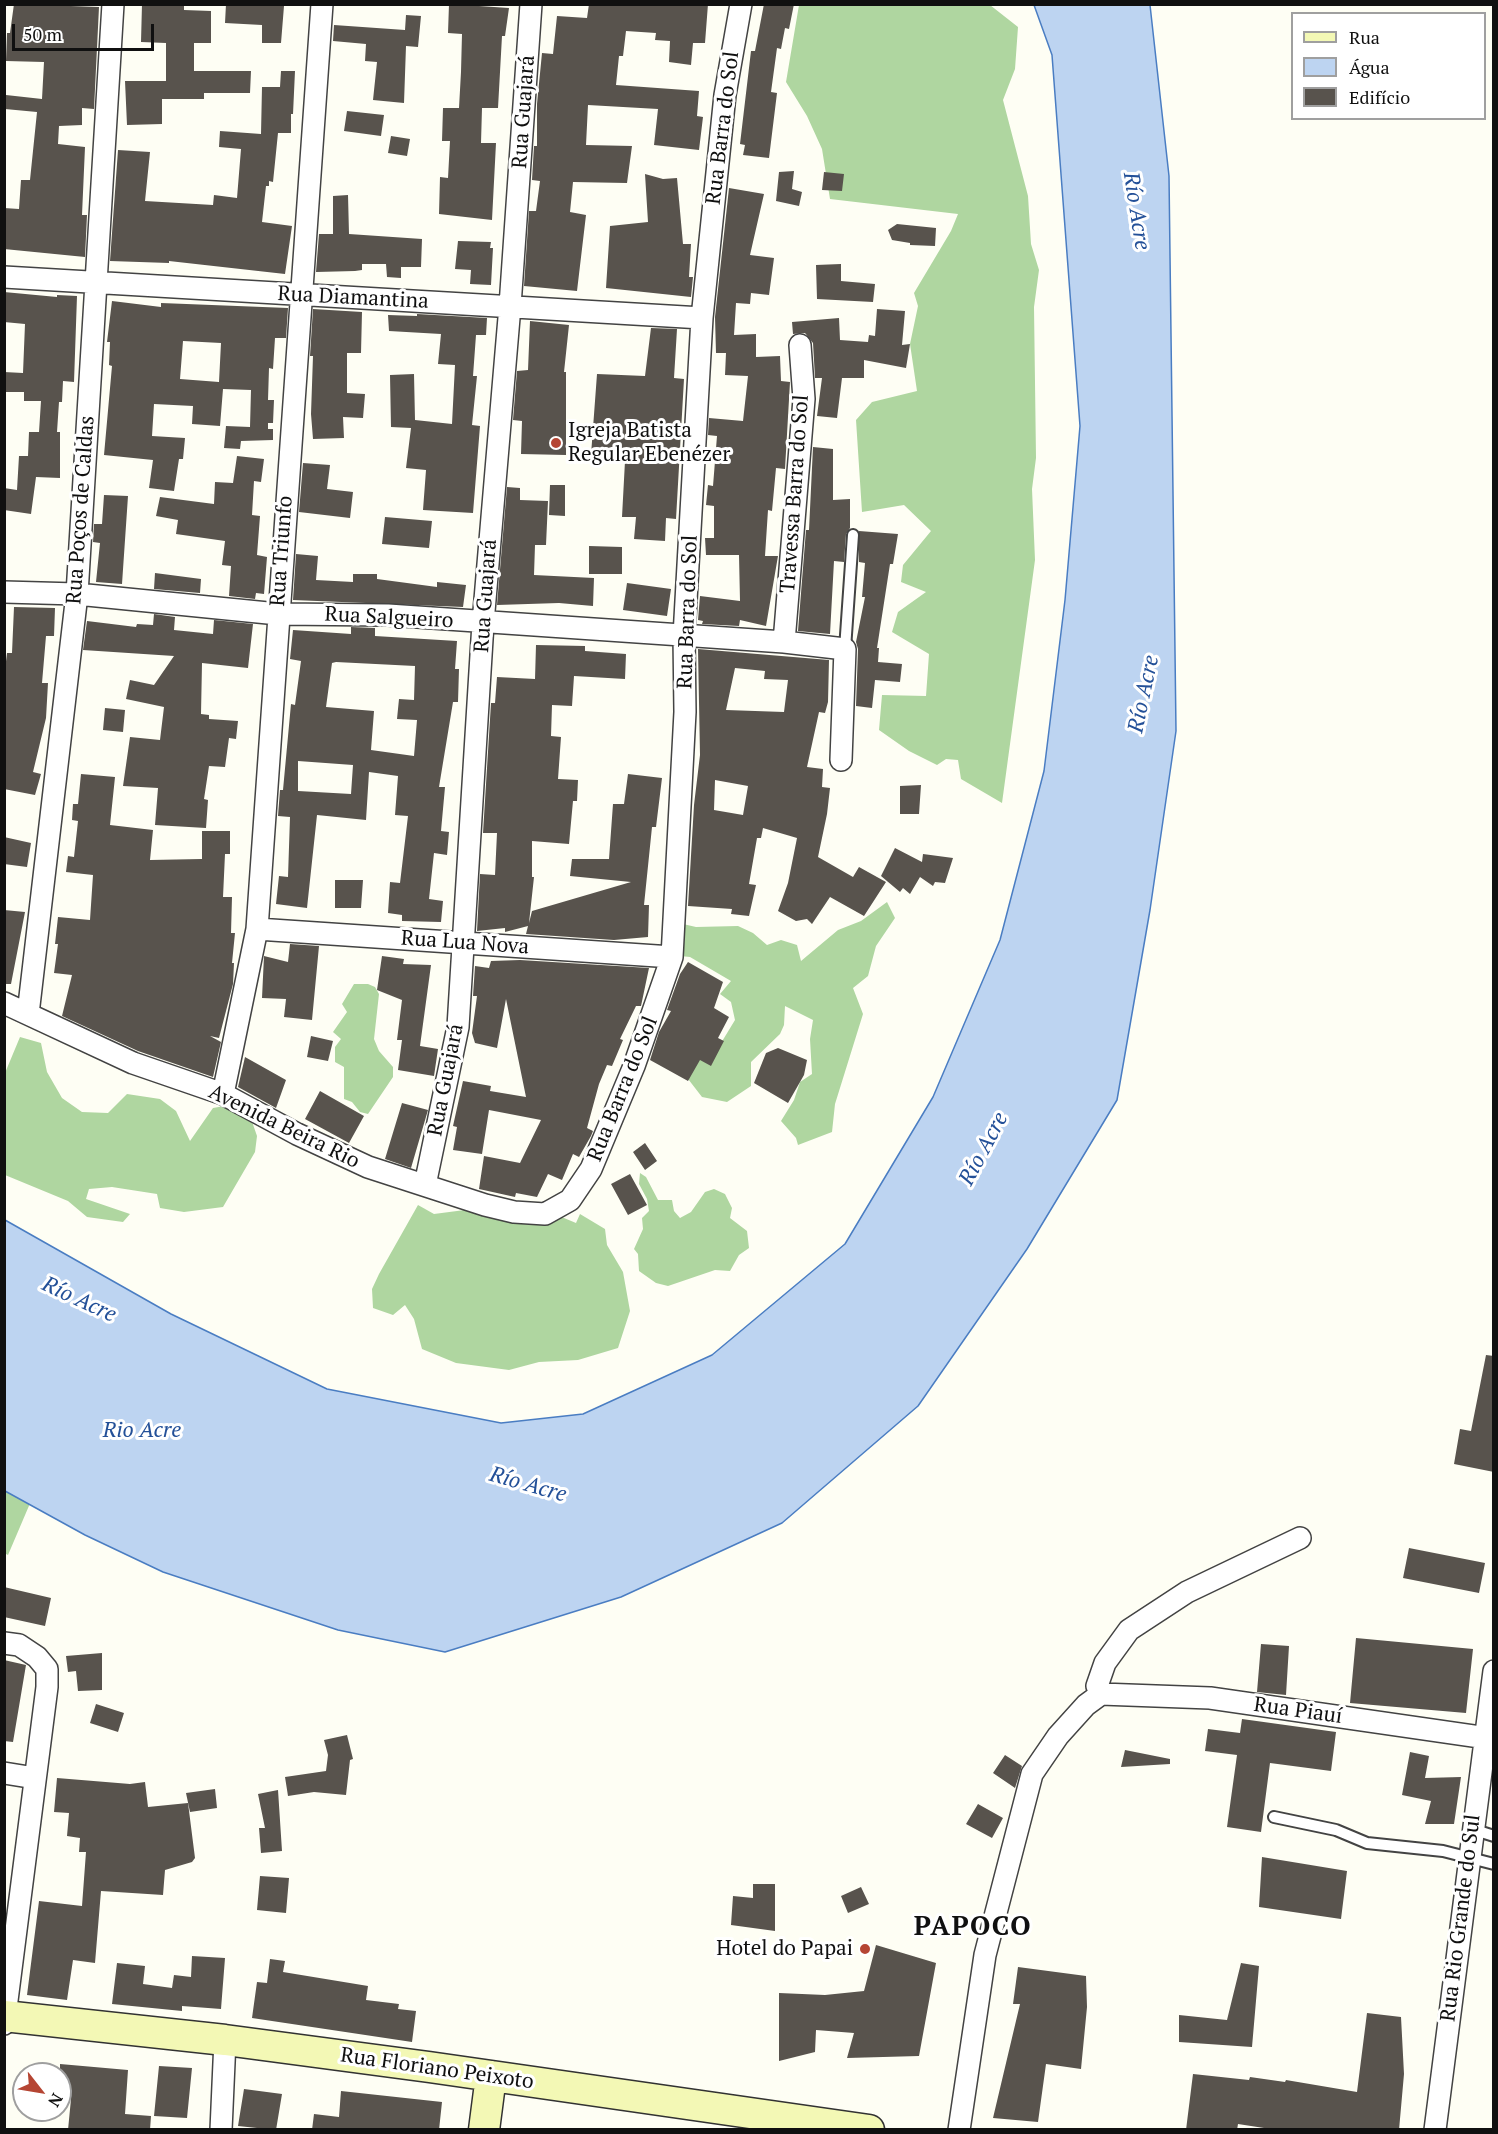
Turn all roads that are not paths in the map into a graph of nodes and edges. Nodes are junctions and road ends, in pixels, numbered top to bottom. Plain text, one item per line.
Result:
1 (113, 4) edge
2 (322, 4) edge
3 (531, 4) edge
4 (741, 4) edge
5 (4, 277) edge
6 (95, 283) junction
7 (300, 296) junction
8 (510, 306) junction
9 (702, 318) junction
10 (800, 345) dead end
11 (853, 535) dead end
12 (4, 592) edge
13 (77, 594) junction
14 (278, 614) junction
15 (483, 623) junction
16 (684, 636) junction
17 (784, 642) junction
18 (845, 650) junction
19 (842, 760) dead end
20 (257, 929) junction
21 (465, 943) junction
22 (672, 957) junction
23 (4, 1004) edge
24 (28, 1014) junction
25 (223, 1094) junction
26 (425, 1185) junction
27 (570, 1200) joint
28 (1300, 1538) dead end
29 (4, 1643) edge
30 (1494, 1671) edge
31 (1101, 1694) junction
32 (1489, 1739) edge
33 (4, 1773) edge
34 (35, 1778) junction
35 (1274, 1818) dead end
36 (1472, 1829) junction
37 (1494, 1836) edge
38 (1468, 1859) junction
39 (1494, 1864) edge
40 (5, 2016) edge
41 (4, 2024) edge
42 (225, 2040) junction
43 (491, 2076) junction
44 (221, 2130) edge
45 (484, 2130) edge
46 (869, 2130) edge
47 (959, 2130) edge
48 (1434, 2130) edge

1 - 6 street, Rua Poços de Caldas
2 - 7 street, Rua Triunfo
3 - 8 street, Rua Guajará
4 - 9 street, Rua Barra do Sol
5 - 6 street, Rua Diamantina
6 - 7 street, Rua Diamantina
6 - 13 street, Rua Poços de Caldas
7 - 8 street, Rua Diamantina
7 - 14 street, Rua Triunfo
8 - 9 street, Rua Diamantina
8 - 15 street, Rua Guajará
9 - 16 street, Rua Barra do Sol
10 - 17 street, Travessa Barra do Sol
11 - 18 lane
12 - 13 street, Rua Salgueiro
13 - 14 street, Rua Salgueiro
13 - 24 street, Rua Poços de Caldas
14 - 15 street, Rua Salgueiro
14 - 20 street, Rua Triunfo
15 - 16 street, Rua Salgueiro
15 - 21 street, Rua Guajará
16 - 17 street, Rua Salgueiro
16 - 22 street, Rua Barra do Sol
17 - 18 street, Rua Salgueiro
18 - 19 street
20 - 21 street, Rua Lua Nova
20 - 25 street, Rua Triunfo
21 - 22 street, Rua Lua Nova
21 - 26 street, Rua Guajará
22 - 27 street, Rua Barra do Sol
23 - 24 street, Avenida Beira Rio
24 - 25 street, Avenida Beira Rio
25 - 26 street, Avenida Beira Rio
26 - 27 street, Avenida Beira Rio
28 - 31 street
29 - 34 street
30 - 32 street, Rua Rio Grande do Sul
31 - 32 street, Rua Piauí
31 - 47 street
32 - 36 street, Rua Rio Grande do Sul
33 - 34 street
34 - 40 street
35 - 38 lane
36 - 37 lane
36 - 38 street, Rua Rio Grande do Sul
38 - 39 lane
38 - 48 street, Rua Rio Grande do Sul
40 - 41 street
40 - 42 main road, Rua Floriano Peixoto
42 - 43 main road, Rua Floriano Peixoto
42 - 44 street
43 - 45 main road
43 - 46 main road, Rua Floriano Peixoto

